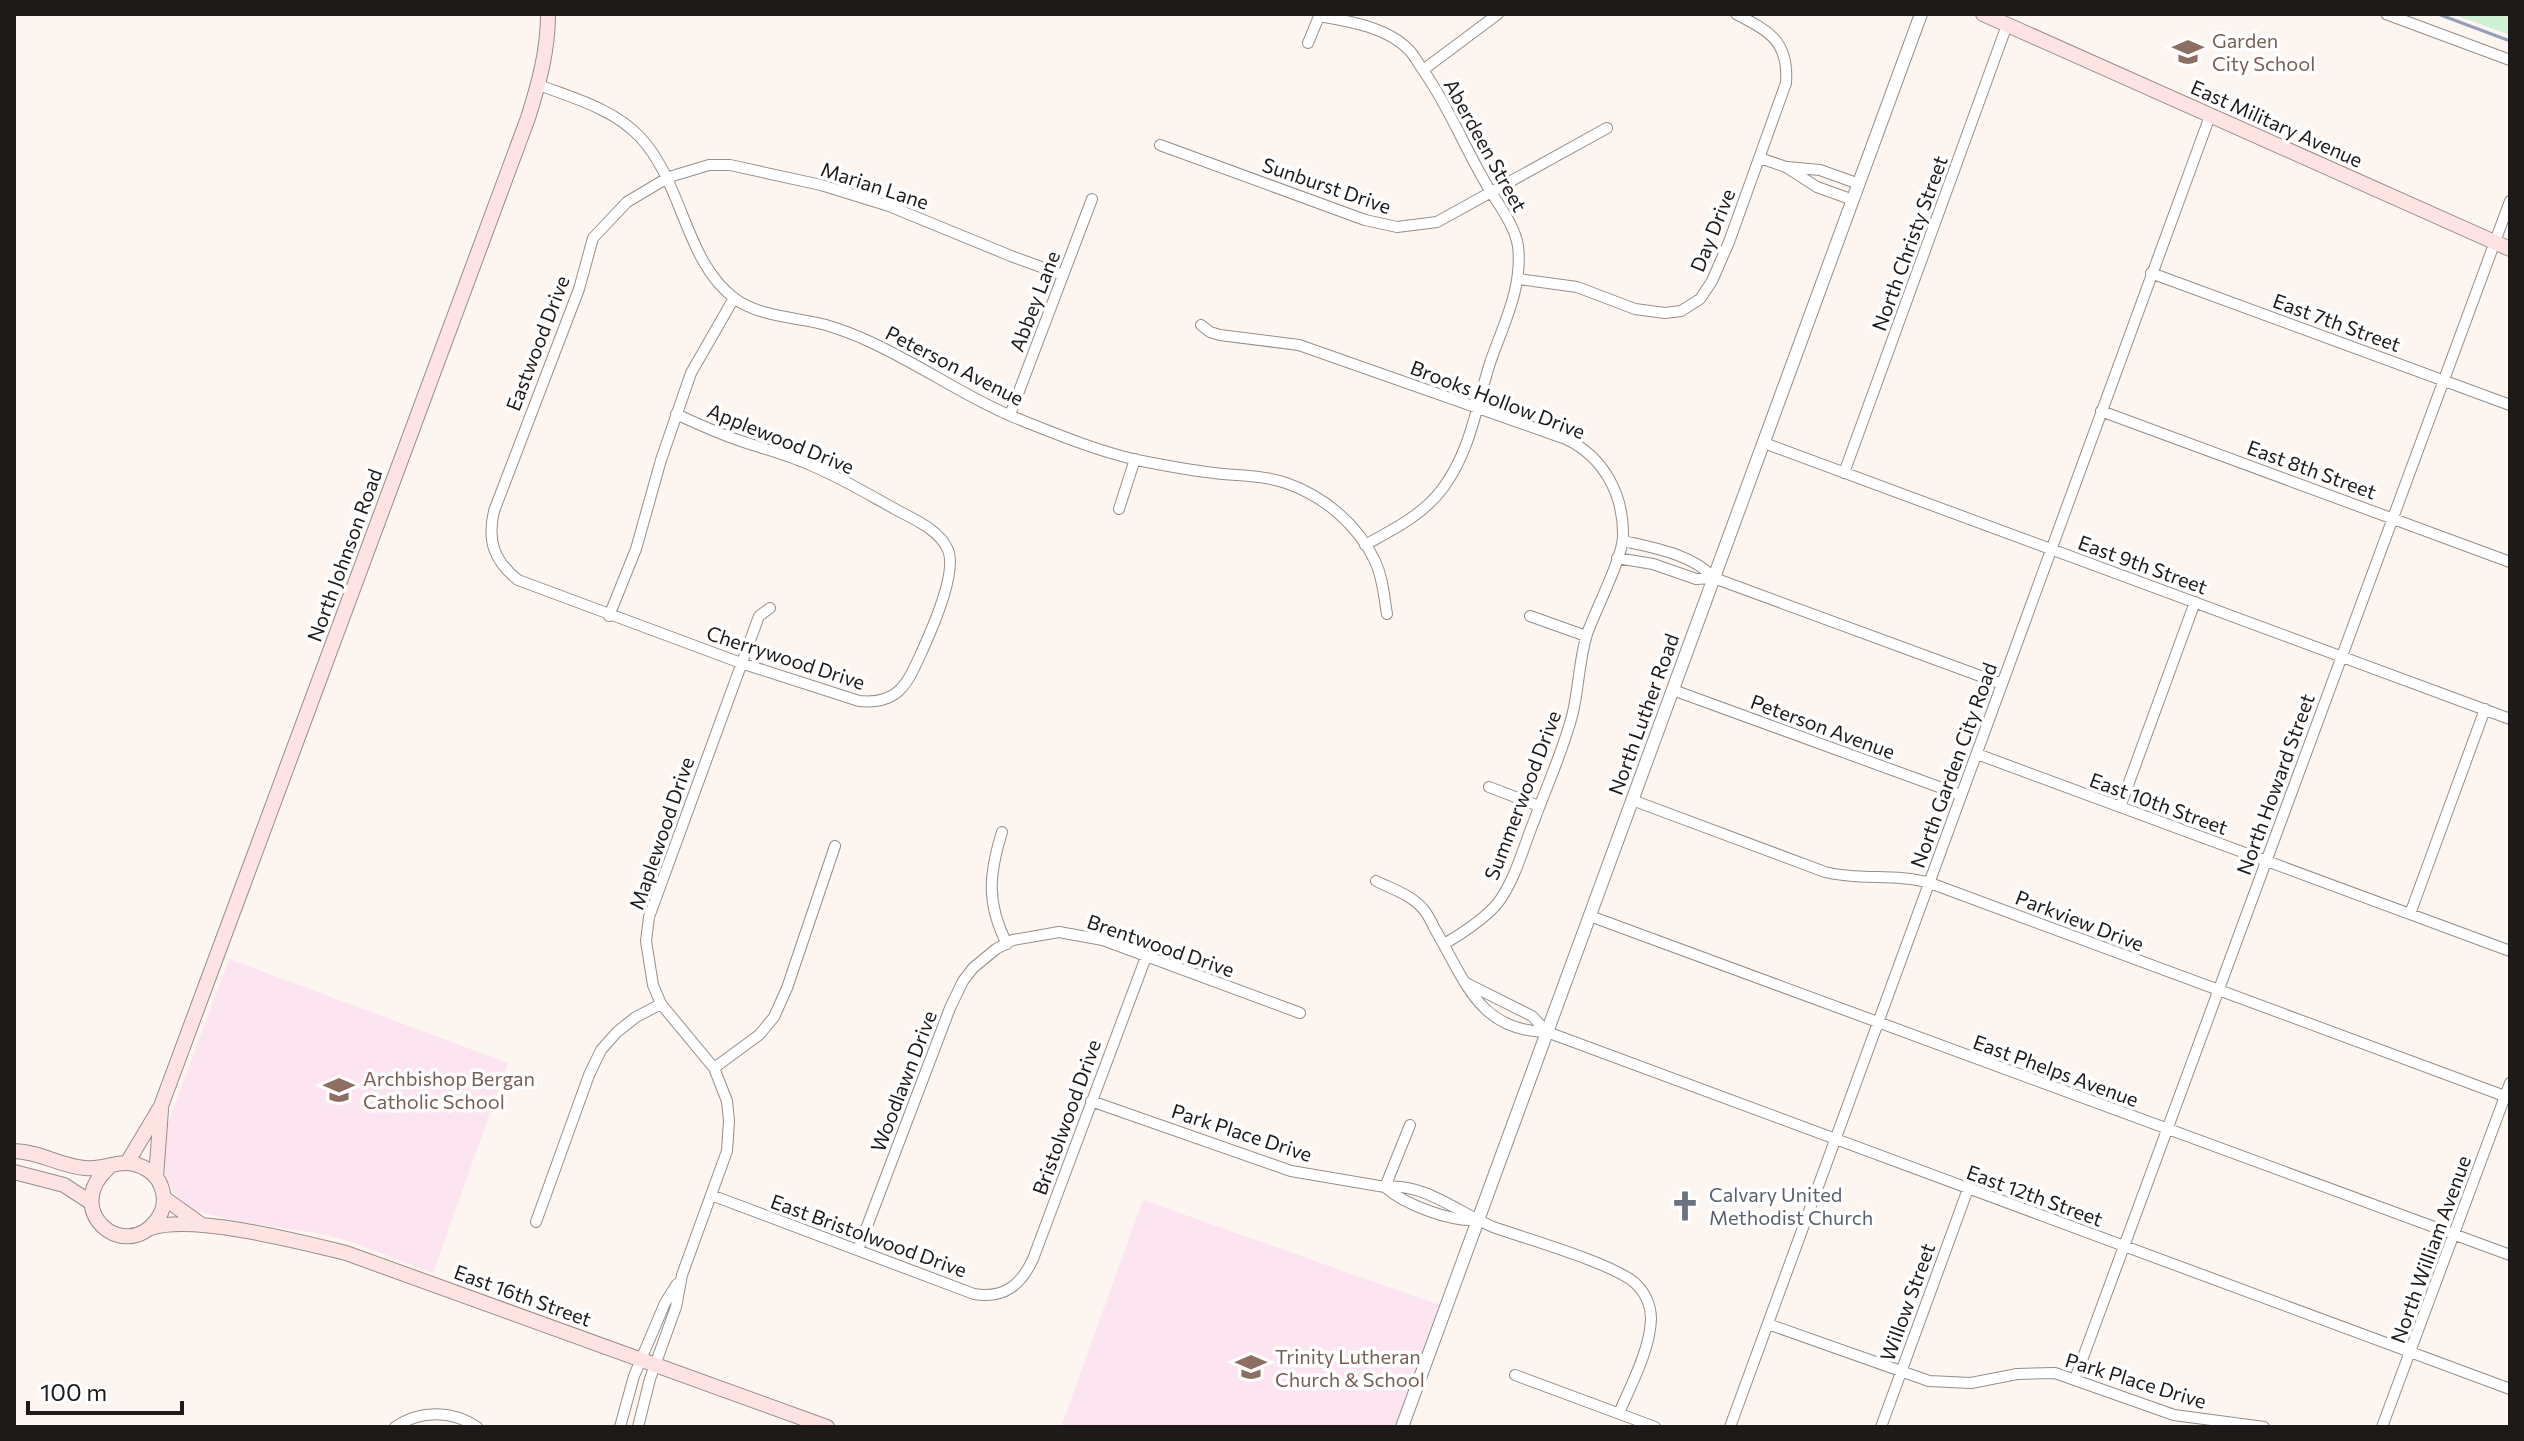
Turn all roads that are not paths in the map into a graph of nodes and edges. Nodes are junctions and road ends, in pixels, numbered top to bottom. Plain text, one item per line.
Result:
1 (548, 14) edge
2 (1498, 14) edge
3 (1736, 14) edge
4 (1921, 14) edge
5 (1983, 14) edge
6 (2386, 14) edge
7 (1319, 15) edge
8 (2007, 25) junction
9 (1308, 43) dead end
10 (2510, 60) edge
11 (1423, 70) junction
12 (539, 85) junction
13 (2210, 116) junction
14 (1607, 128) dead end
15 (1160, 145) dead end
16 (1760, 158) junction
17 (1786, 167) junction
18 (669, 177) junction
19 (1859, 184) junction
20 (1491, 192) junction
21 (1092, 199) dead end
22 (1853, 200) junction
23 (2510, 201) edge
24 (2495, 243) junction
25 (2510, 249) edge
26 (2151, 273) junction
27 (1063, 275) junction
28 (1519, 279) junction
29 (734, 298) junction
30 (1201, 325) dead end
31 (2443, 380) junction
32 (2510, 405) edge
33 (1478, 408) junction
34 (2101, 411) junction
35 (676, 414) junction
36 (1010, 415) junction
37 (1764, 443) junction
38 (1135, 459) junction
39 (1844, 473) junction
40 (1119, 509) dead end
41 (2392, 518) junction
42 (1623, 541) junction
43 (1365, 545) junction
44 (2051, 549) junction
45 (949, 552) joint
46 (494, 554) joint
47 (1617, 558) junction
48 (2510, 562) edge
49 (1714, 578) junction
50 (2195, 602) junction
51 (770, 608) dead end
52 (1387, 614) dead end
53 (609, 616) junction
54 (1530, 616) dead end
55 (1586, 636) junction
56 (2340, 656) junction
57 (741, 663) junction
58 (2002, 684) junction
59 (1673, 690) junction
60 (2485, 709) junction
61 (2510, 719) edge
62 (1977, 754) junction
63 (1489, 787) dead end
64 (1961, 795) junction
65 (1632, 800) junction
66 (1539, 806) junction
67 (2120, 807) junction
68 (1002, 832) dead end
69 (835, 846) dead end
70 (2266, 861) junction
71 (1376, 881) dead end
72 (1930, 883) junction
73 (2410, 914) junction
74 (1590, 916) junction
75 (1007, 944) junction
76 (1444, 944) junction
77 (2510, 951) edge
78 (1146, 957) junction
79 (1466, 983) junction
80 (2219, 992) junction
81 (661, 1004) junction
82 (1300, 1013) dead end
83 (1878, 1024) junction
84 (1547, 1032) junction
85 (714, 1068) junction
86 (2510, 1083) edge
87 (2508, 1097) edge
88 (1091, 1101) junction
89 (161, 1106) junction
90 (1410, 1125) dead end
91 (2167, 1130) junction
92 (1835, 1139) junction
93 (14, 1151) edge
94 (127, 1163) junction
95 (108, 1168) junction
96 (14, 1172) edge
97 (156, 1177) junction
98 (1385, 1187) junction
99 (1968, 1189) junction
100 (711, 1195) junction
101 (164, 1198) junction
102 (90, 1202) junction
103 (1478, 1220) junction
104 (536, 1222) dead end
105 (200, 1223) junction
106 (151, 1228) junction
107 (2455, 1234) junction
108 (2125, 1248) junction
109 (858, 1250) junction
110 (2510, 1255) edge
111 (1013, 1286) joint
112 (1768, 1324) junction
113 (2411, 1353) junction
114 (649, 1362) junction
115 (1901, 1370) junction
116 (1515, 1375) dead end
117 (2075, 1379) junction
118 (2510, 1389) edge
119 (1619, 1413) junction
120 (2179, 1422) edge
121 (395, 1427) edge
122 (477, 1427) edge
123 (620, 1427) edge
124 (638, 1427) edge
125 (827, 1427) edge
126 (1402, 1427) edge
127 (1655, 1427) edge
128 (1730, 1427) edge
129 (1881, 1427) edge
130 (2264, 1427) edge
131 (2382, 1427) edge

1 - 12 main road, North Johnson Road
2 - 11 street
3 - 16 street, Day Drive
4 - 19 street, North Luther Road
5 - 8 main road, East Military Avenue
6 - 10 street
7 - 9 street
7 - 11 street, Aberdeen Street
8 - 13 main road, East Military Avenue
8 - 39 street, North Christy Street
11 - 20 street, Aberdeen Street
12 - 18 street, Peterson Avenue
12 - 89 main road, North Johnson Road
13 - 24 main road, East Military Avenue
13 - 26 street, North Garden City Road
14 - 20 street, Sunburst Drive
15 - 20 street, Sunburst Drive
16 - 17 street
16 - 28 street, Day Drive
17 - 19 street
17 - 22 street
18 - 27 street, Marian Lane
18 - 29 street, Peterson Avenue
18 - 46 street, Eastwood Drive
19 - 22 street, North Luther Road
20 - 28 street, Aberdeen Street
21 - 27 street, Abbey Lane
22 - 37 street, North Luther Road
23 - 24 street, North Howard Street
24 - 25 main road, East Military Avenue
24 - 31 street, North Howard Street
26 - 31 street, East 7th Street
26 - 34 street, North Garden City Road
27 - 36 street, Abbey Lane
28 - 33 street, Aberdeen Street
29 - 35 street
29 - 36 street, Peterson Avenue
30 - 33 street, Brooks Hollow Drive
31 - 32 street, East 7th Street
31 - 41 street, North Howard Street
33 - 42 street, Brooks Hollow Drive
33 - 43 street, Aberdeen Street
34 - 41 street, East 8th Street
34 - 44 street, North Garden City Road
35 - 45 street, Applewood Drive
35 - 53 street
36 - 38 street, Peterson Avenue
37 - 39 street, East 9th Street
37 - 49 street, North Luther Road
38 - 40 street
38 - 43 street, Peterson Avenue
39 - 44 street, East 9th Street
41 - 48 street, East 8th Street
41 - 56 street, North Howard Street
42 - 47 street, Summerwood Drive
42 - 49 street
43 - 52 street, Peterson Avenue
44 - 50 street, East 9th Street
44 - 58 street, North Garden City Road
45 - 57 street, Cherrywood Drive
46 - 53 street, Cherrywood Drive
47 - 49 street
47 - 55 street, Summerwood Drive
49 - 58 street
49 - 59 street, North Luther Road
50 - 56 street, East 9th Street
50 - 67 street
51 - 57 street, Maplewood Drive
53 - 57 street, Cherrywood Drive
54 - 55 street
55 - 66 street, Summerwood Drive
56 - 60 street, East 9th Street
56 - 70 street, North Howard Street
57 - 81 street, Maplewood Drive
58 - 62 street, North Garden City Road
59 - 64 street, Peterson Avenue
59 - 65 street, North Luther Road
60 - 61 street, East 9th Street
60 - 73 street
62 - 64 street, North Garden City Road
62 - 67 street, East 10th Street
63 - 66 street
64 - 72 street, North Garden City Road
65 - 72 street, Parkview Drive
65 - 74 street, North Luther Road
66 - 76 street, Summerwood Drive
67 - 70 street, East 10th Street
68 - 75 street
69 - 85 street
70 - 73 street, East 10th Street
70 - 80 street, North Howard Street
71 - 76 street, East 12th Street
72 - 80 street, Parkview Drive
72 - 83 street, North Garden City Road
73 - 77 street, East 10th Street
74 - 83 street, East Phelps Avenue
74 - 84 street, North Luther Road
75 - 78 street, Brentwood Drive
75 - 109 street, Woodlawn Drive
76 - 79 street, East 12th Street
78 - 82 street, Brentwood Drive
78 - 88 street, Bristolwood Drive
79 - 84 street, East 12th Street
79 - 84 street, East 12th Street
80 - 87 street, Parkview Drive
80 - 91 street, North Howard Street
81 - 85 street, Maplewood Drive
81 - 104 street
83 - 91 street, East Phelps Avenue
83 - 92 street, North Garden City Road
84 - 92 street, East 12th Street
84 - 103 street, North Luther Road
85 - 100 street, Maplewood Drive
86 - 87 street, North William Avenue
87 - 107 street, North William Avenue
88 - 98 street, Park Place Drive
88 - 111 street, Bristolwood Drive
89 - 94 main road, North Johnson Road
89 - 97 main road, North Johnson Road
90 - 98 street
91 - 107 street, East Phelps Avenue
91 - 108 street, North Howard Street
92 - 99 street, East 12th Street
92 - 112 street, North Garden City Road
93 - 95 main road
94 - 95 main road
94 - 97 main road
95 - 102 main road
96 - 102 main road
97 - 101 main road
98 - 103 street, Park Place Drive
99 - 108 street, East 12th Street
99 - 115 street, Willow Street
100 - 109 street, East Bristolwood Drive
100 - 114 street, Maplewood Drive
101 - 105 main road, East 16th Street
101 - 106 main road
102 - 106 main road
103 - 119 street, Park Place Drive
103 - 126 street, North Luther Road
105 - 106 main road, East 16th Street
105 - 114 main road, East 16th Street
107 - 110 street, East Phelps Avenue
107 - 113 street, North William Avenue
108 - 113 street, East 12th Street
108 - 117 street, North Howard Street
109 - 111 street, East Bristolwood Drive
112 - 115 street, Park Place Drive
112 - 128 street, North Garden City Road
113 - 118 street, East 12th Street
113 - 131 street, North William Avenue
114 - 123 street
114 - 124 street
114 - 125 main road, East 16th Street
115 - 117 street, Park Place Drive
115 - 129 street, Willow Street
116 - 119 street
117 - 120 street, Park Place Drive
119 - 127 street
120 - 130 street, Park Place Drive
121 - 122 street

